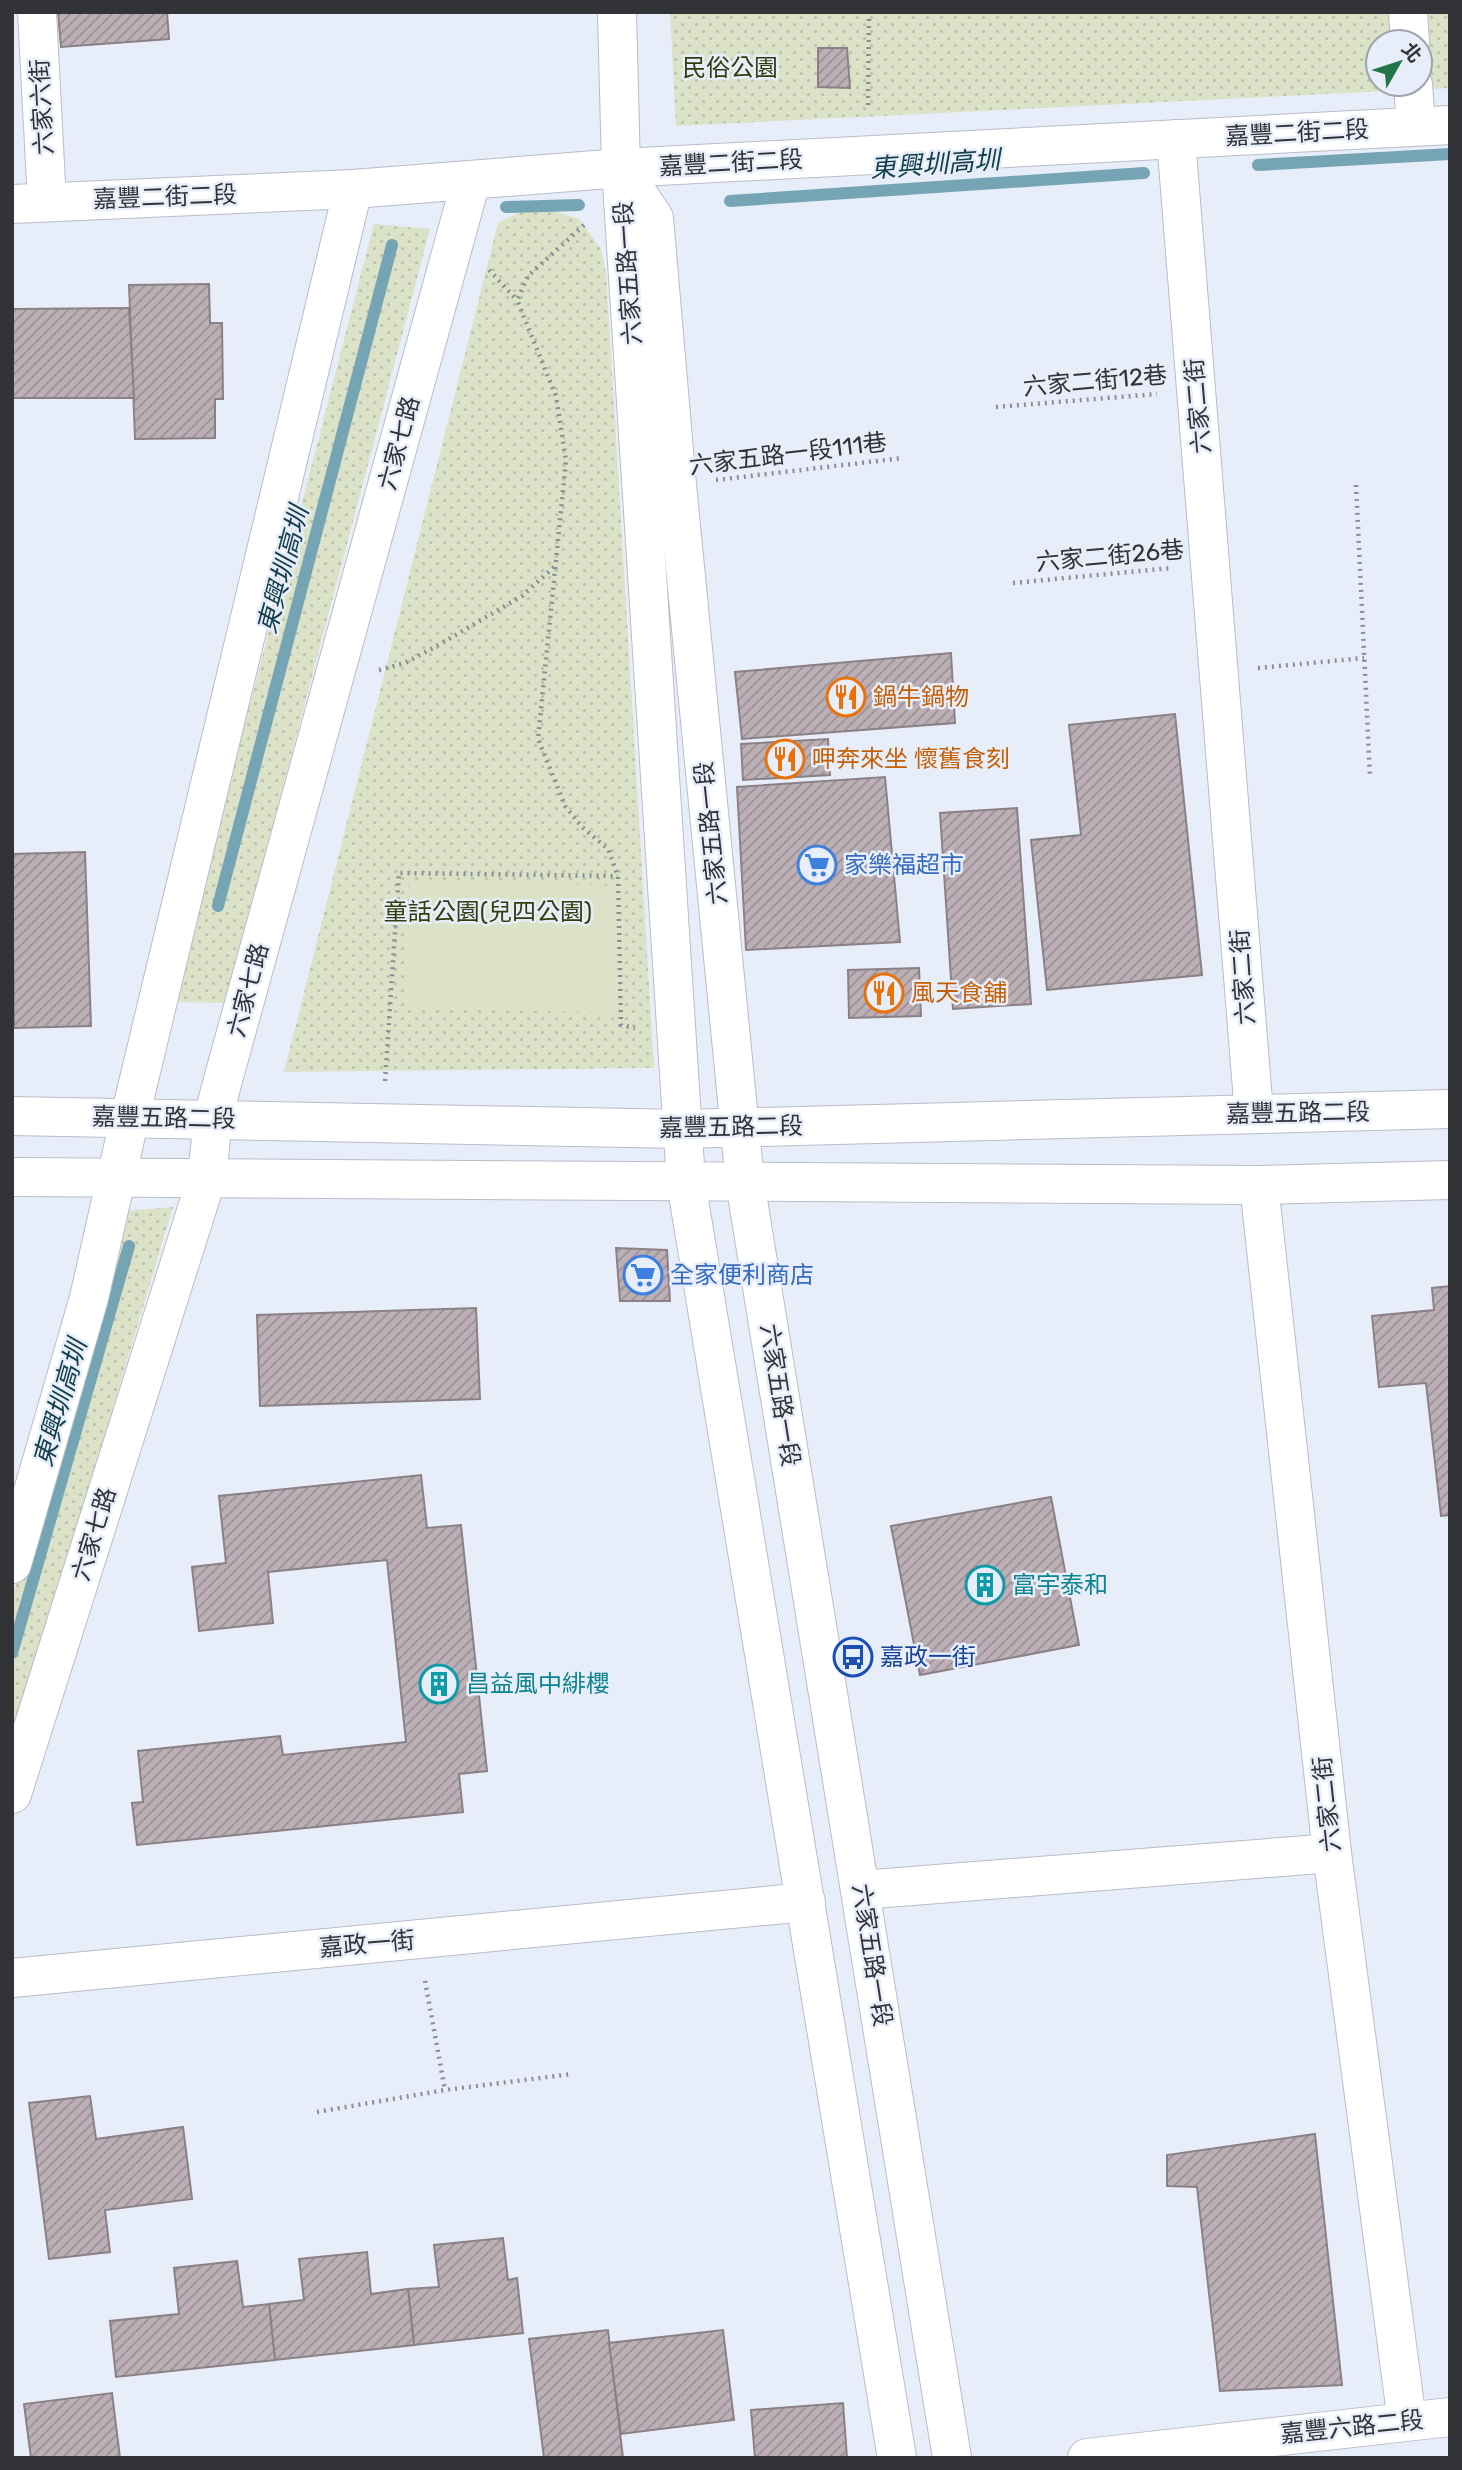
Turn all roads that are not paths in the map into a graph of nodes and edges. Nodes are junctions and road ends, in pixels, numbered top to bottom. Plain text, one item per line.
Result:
1 (37, 12) edge
2 (617, 12) edge
3 (1420, 98) edge
4 (1433, 125) edge
5 (1176, 139) junction
6 (621, 168) junction
7 (471, 181) junction
8 (353, 189) junction
9 (30, 203) edge
10 (1450, 1109) edge
11 (1254, 1114) junction
12 (12, 1116) edge
13 (130, 1117) junction
14 (213, 1118) junction
15 (740, 1128) junction
16 (681, 1129) junction
17 (12, 1177) edge
18 (116, 1177) junction
19 (207, 1177) junction
20 (1450, 1180) edge
21 (686, 1182) junction
22 (745, 1182) junction
23 (1259, 1185) junction
24 (12, 1563) edge
25 (12, 1794) edge
26 (1332, 1853) junction
27 (861, 1890) junction
28 (806, 1902) junction
29 (12, 1978) edge
30 (1450, 2417) edge
31 (1406, 2421) junction
32 (897, 2458) edge
33 (952, 2458) edge
34 (1087, 2458) edge

1 - 9 street, 六家六街
2 - 6 street, 六家五路一段
3 - 4 street
4 - 5 street, 嘉豐二街二段
5 - 6 street, 嘉豐二街二段
5 - 11 street, 六家二街
6 - 7 street, 嘉豐二街二段
6 - 15 street, 六家五路一段
6 - 16 street, 六家五路一段
7 - 8 street, 嘉豐二街二段
7 - 14 street, 六家七路
8 - 9 street, 嘉豐二街二段
8 - 13 street
10 - 11 street, 嘉豐五路二段
11 - 15 street, 嘉豐五路二段
12 - 13 street, 嘉豐五路二段
13 - 14 street, 嘉豐五路二段
13 - 18 street
14 - 16 street, 嘉豐五路二段
14 - 19 street, 六家七路
15 - 16 street, 嘉豐五路二段
15 - 22 street, 六家五路一段
16 - 21 street, 六家五路一段
17 - 18 street
18 - 19 street
18 - 24 street
19 - 21 street
19 - 25 street, 六家七路
20 - 23 street
21 - 22 street
21 - 28 street, 六家五路一段
22 - 23 street
22 - 27 street, 六家五路一段
23 - 26 street, 六家二街
26 - 27 street
26 - 31 street, 六家二街
27 - 33 street, 六家五路一段
28 - 29 street, 嘉政一街
28 - 32 street, 六家五路一段
30 - 31 street, 嘉豐六路二段
31 - 34 street, 嘉豐六路二段

